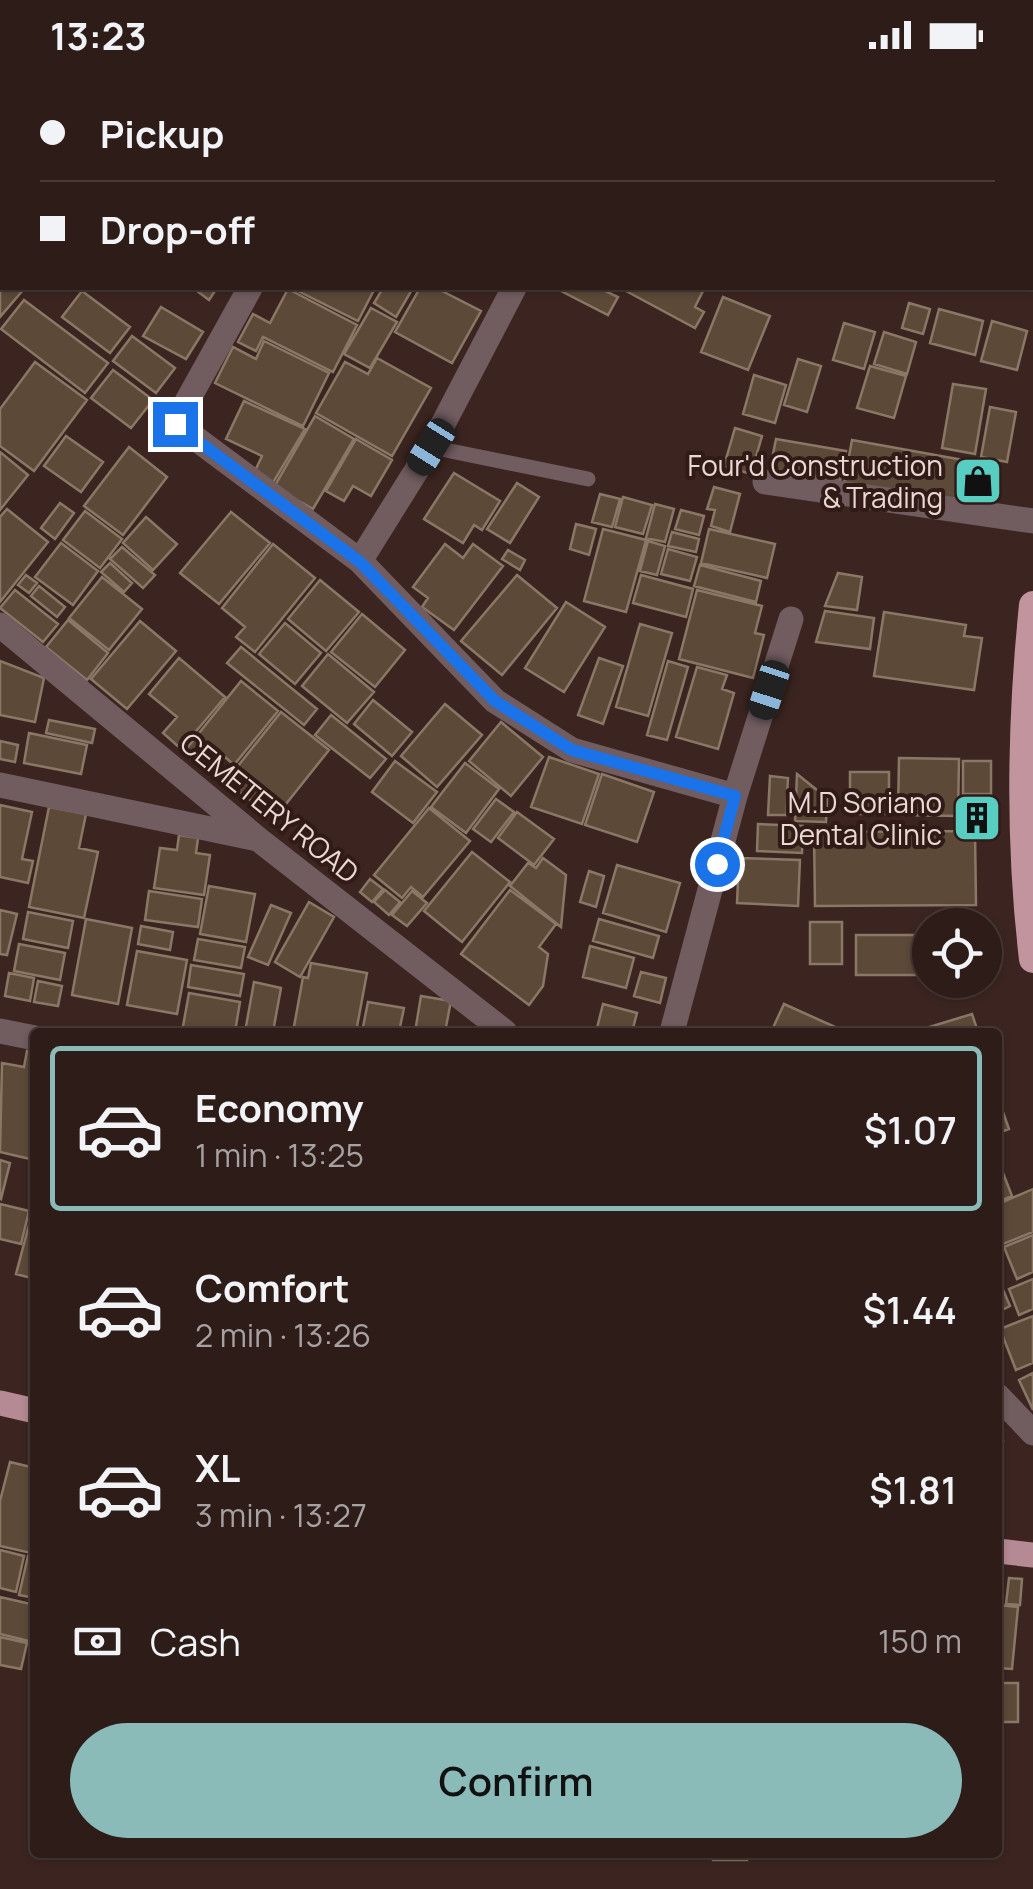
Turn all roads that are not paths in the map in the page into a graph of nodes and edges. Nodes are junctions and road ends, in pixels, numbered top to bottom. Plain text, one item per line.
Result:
1 (249, 290) edge
2 (513, 290) edge
3 (431, 447) junction
4 (588, 479) dead end
5 (765, 482) dead end
6 (1033, 522) edge
7 (360, 562) junction
8 (1033, 605) edge
9 (791, 619) dead end
10 (0, 626) edge
11 (1029, 681) edge
12 (1028, 721) edge
13 (0, 785) edge
14 (735, 796) junction
15 (258, 838) junction
16 (1033, 958) edge
17 (500, 1028) edge
18 (673, 1028) edge
19 (0, 1031) edge
20 (30, 1037) edge
21 (1002, 1400) edge
22 (0, 1403) edge
23 (30, 1410) edge
24 (1033, 1433) edge
25 (1002, 1551) edge
26 (1033, 1555) edge

1 - 7 street
2 - 3 street
3 - 4 lane
3 - 7 street
5 - 6 street
7 - 14 street
8 - 11 highway
9 - 14 street
10 - 15 street, CEMETERY ROAD
11 - 12 highway
12 - 16 highway
13 - 15 street
14 - 18 street
15 - 17 street, CEMETERY ROAD
19 - 20 street
21 - 24 street
22 - 23 main road
25 - 26 main road

